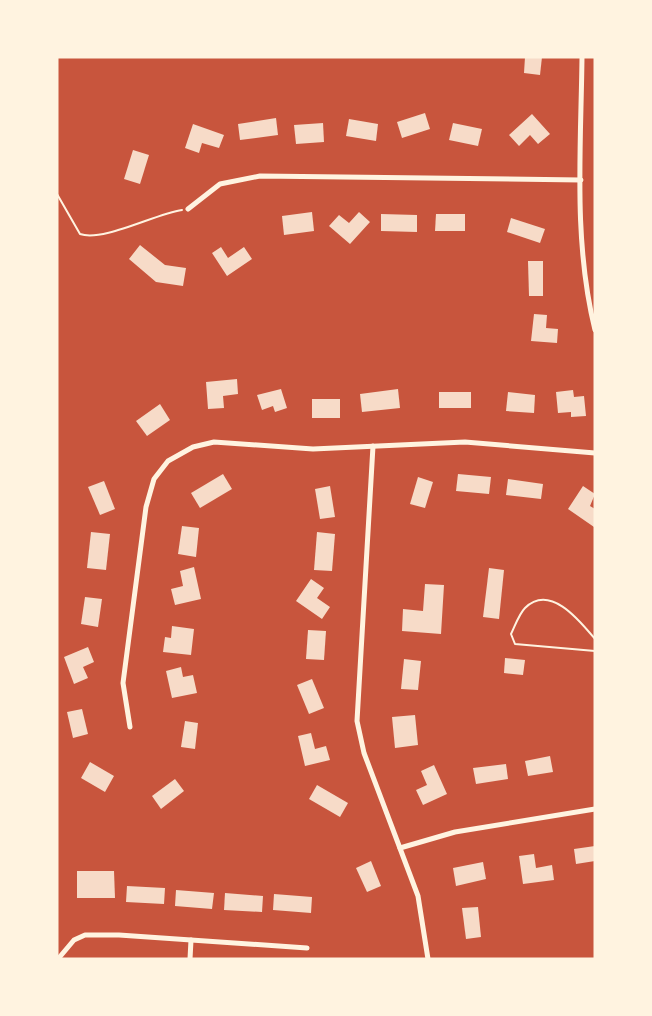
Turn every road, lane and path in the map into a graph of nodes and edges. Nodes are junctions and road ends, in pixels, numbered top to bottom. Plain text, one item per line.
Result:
1 (582, 57) edge
2 (581, 180) junction
3 (57, 194) edge
4 (188, 209) joint
5 (595, 330) edge
6 (373, 446) junction
7 (595, 453) edge
8 (595, 639) edge
9 (595, 651) edge
10 (130, 727) dead end
11 (595, 809) edge
12 (400, 848) junction
13 (191, 940) junction
14 (307, 948) dead end
15 (58, 959) edge
16 (190, 959) edge
17 (428, 959) edge

1 - 2 street
2 - 4 street
2 - 5 street
3 - 4 path
6 - 7 street
6 - 10 street
6 - 12 street
8 - 9 lane
11 - 12 street
12 - 17 street
13 - 14 street
13 - 15 street
13 - 16 street

